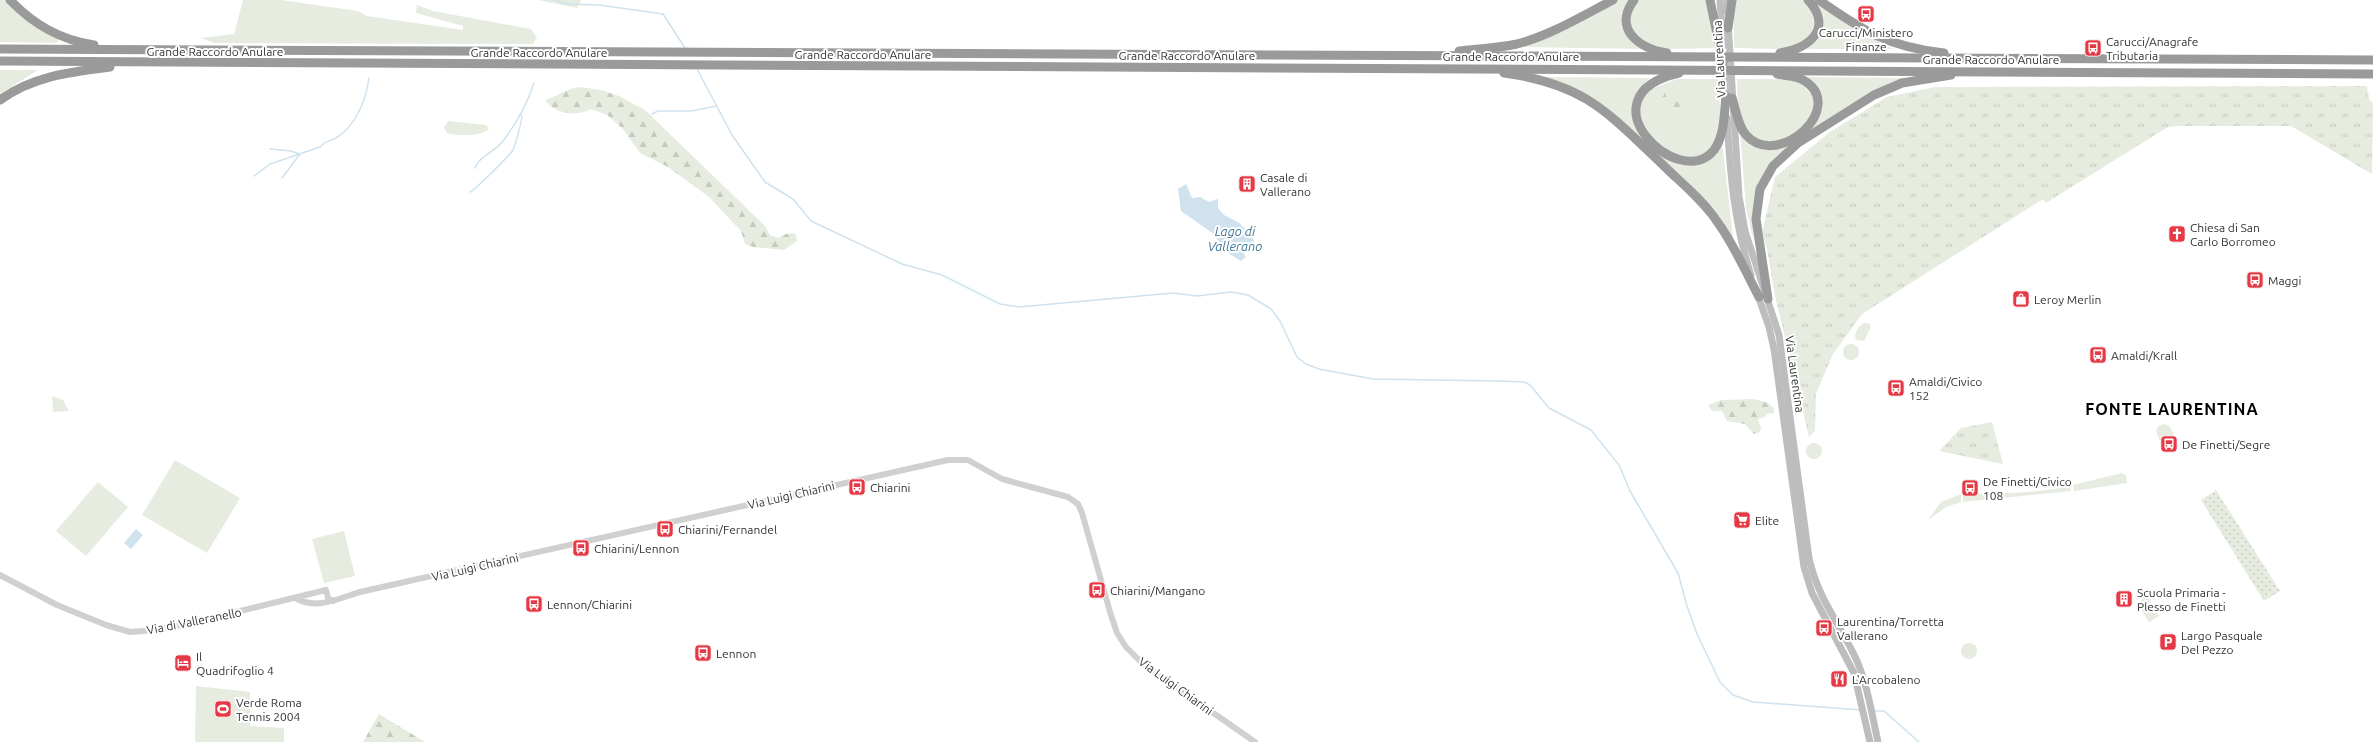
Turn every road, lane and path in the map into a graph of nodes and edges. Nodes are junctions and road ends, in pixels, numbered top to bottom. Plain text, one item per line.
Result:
1 (10, 0) edge
2 (1613, 0) edge
3 (1634, 0) edge
4 (1710, 0) edge
5 (1720, 0) edge
6 (1727, 0) edge
7 (1732, 0) edge
8 (1808, 0) edge
9 (1819, 0) edge
10 (1728, 28) junction
11 (0, 49) edge
12 (149, 50) junction
13 (1399, 56) junction
14 (1696, 57) junction
15 (1749, 57) junction
16 (1997, 58) junction
17 (2373, 60) edge
18 (0, 61) edge
19 (151, 62) junction
20 (1724, 65) junction
21 (1469, 68) junction
22 (1695, 69) junction
23 (1746, 70) junction
24 (1978, 70) junction
25 (2373, 74) edge
26 (1729, 97) junction
27 (0, 100) edge
28 (1763, 298) junction
29 (0, 575) edge
30 (316, 594) junction
31 (297, 598) junction
32 (333, 601) junction
33 (318, 604) junction
34 (1868, 714) junction
35 (1256, 742) edge
36 (1870, 742) edge
37 (1878, 742) edge

1 - 12 highway
2 - 13 highway
3 - 14 highway
4 - 20 highway
5 - 20 main road, Via Laurentina
6 - 10 main road, Via Laurentina
7 - 10 highway
8 - 15 highway
9 - 16 highway
10 - 26 main road, Via Laurentina
11 - 12 highway, Grande Raccordo Anulare
12 - 13 highway, Grande Raccordo Anulare
13 - 14 highway, Grande Raccordo Anulare
14 - 15 highway, Grande Raccordo Anulare
15 - 16 highway, Grande Raccordo Anulare
16 - 17 highway, Grande Raccordo Anulare
18 - 19 highway, Grande Raccordo Anulare
19 - 21 highway, Grande Raccordo Anulare
19 - 27 highway
20 - 26 main road, Via Laurentina
21 - 22 highway, Grande Raccordo Anulare
21 - 28 highway
22 - 23 highway, Grande Raccordo Anulare
22 - 26 highway
23 - 24 highway, Grande Raccordo Anulare
23 - 26 highway
24 - 25 highway, Grande Raccordo Anulare
24 - 28 highway
26 - 28 main road, Via Laurentina
28 - 34 main road, Via Laurentina
29 - 31 street, Via di Valleranello
30 - 31 street, Via di Valleranello
30 - 32 street, Via di Valleranello
30 - 33 street
31 - 33 street
32 - 33 street, Via Luigi Chiarini
32 - 35 street, Via Luigi Chiarini
34 - 36 main road, Via Laurentina
34 - 37 main road, Via Laurentina

